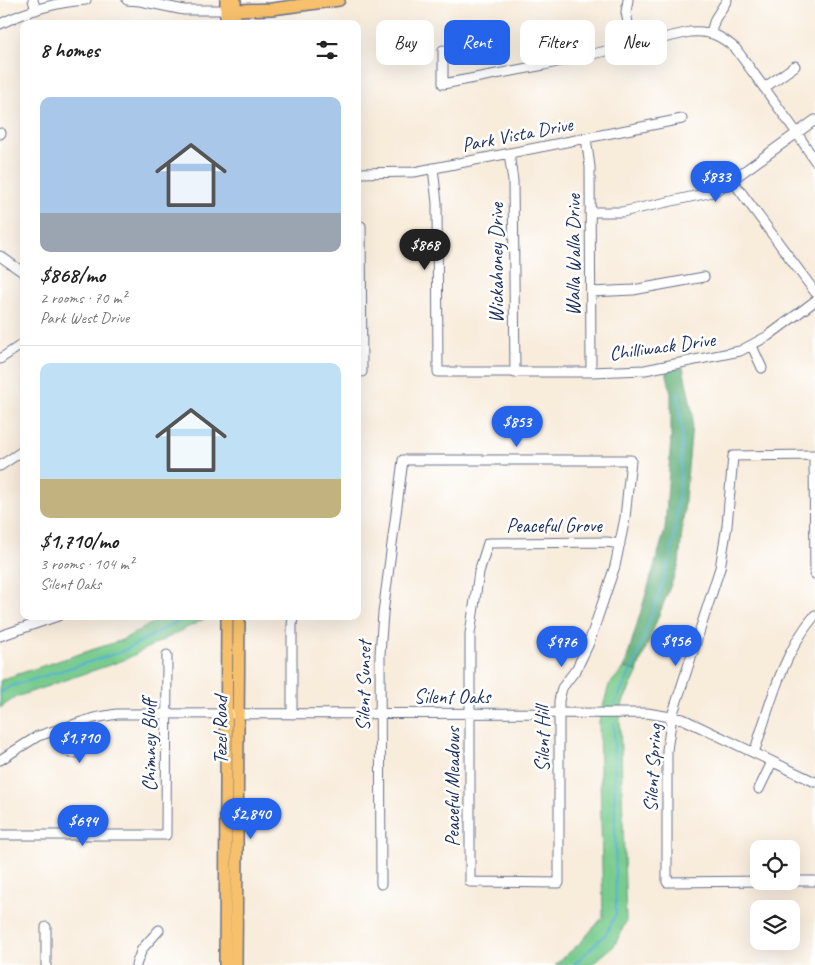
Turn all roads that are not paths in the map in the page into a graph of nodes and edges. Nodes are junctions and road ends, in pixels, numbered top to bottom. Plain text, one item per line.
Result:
1 (33, 0) edge
2 (86, 0) edge
3 (127, 0) edge
4 (140, 0) edge
5 (339, 0) edge
6 (628, 0) edge
7 (727, 0) edge
8 (230, 5) edge
9 (36, 10) junction
10 (227, 20) edge
11 (234, 20) edge
12 (627, 20) edge
13 (0, 24) edge
14 (711, 32) junction
15 (667, 37) edge
16 (443, 50) dead end
17 (544, 65) edge
18 (795, 66) dead end
19 (764, 88) junction
20 (682, 119) dead end
21 (815, 120) edge
22 (797, 132) junction
23 (586, 138) junction
24 (509, 153) junction
25 (815, 161) edge
26 (433, 168) junction
27 (361, 173) edge
28 (732, 180) junction
29 (590, 212) junction
30 (0, 256) edge
31 (20, 270) edge
32 (704, 276) dead end
33 (591, 292) junction
34 (815, 292) edge
35 (815, 301) edge
36 (20, 346) edge
37 (752, 346) junction
38 (0, 359) edge
39 (762, 368) dead end
40 (592, 372) junction
41 (515, 373) junction
42 (20, 453) edge
43 (814, 455) edge
44 (403, 460) joint
45 (0, 466) edge
46 (488, 543) joint
47 (620, 544) junction
48 (815, 574) edge
49 (815, 615) edge
50 (46, 620) edge
51 (227, 620) edge
52 (239, 620) edge
53 (293, 620) edge
54 (0, 635) edge
55 (570, 637) dead end
56 (589, 643) junction
57 (167, 654) dead end
58 (470, 713) junction
59 (559, 713) junction
60 (166, 714) junction
61 (233, 714) junction
62 (292, 714) junction
63 (380, 714) junction
64 (672, 716) junction
65 (75, 724) junction
66 (59, 730) junction
67 (754, 752) junction
68 (0, 760) edge
69 (772, 762) junction
70 (815, 782) edge
71 (759, 789) dead end
72 (0, 835) edge
73 (750, 881) edge
74 (800, 881) edge
75 (815, 881) edge
76 (559, 883) joint
77 (382, 884) dead end
78 (46, 927) dead end
79 (159, 930) dead end
80 (46, 965) edge
81 (136, 965) edge
82 (225, 965) edge
83 (236, 965) edge

1 - 9 street
2 - 9 street
3 - 4 street
4 - 8 street
5 - 8 main road
6 - 12 street
7 - 14 street
8 - 10 main road
8 - 11 main road
9 - 13 street
14 - 15 street
14 - 19 street
16 - 17 street
18 - 19 street
19 - 22 street
20 - 23 street, Park Vista Drive
21 - 22 street
22 - 25 street
22 - 28 street
23 - 24 street, Park Vista Drive
23 - 29 street, Walla Walla Drive
24 - 26 street, Park Vista Drive
24 - 41 street, Wickahoney Drive
26 - 27 street, Park Vista Drive
26 - 41 street, Chilliwack Drive
28 - 29 street
28 - 34 street
29 - 33 street, Walla Walla Drive
30 - 31 street
32 - 33 street
33 - 40 street, Walla Walla Drive
35 - 37 street, Chilliwack Drive
36 - 38 street
37 - 39 street
37 - 40 street, Chilliwack Drive
40 - 41 street, Chilliwack Drive
42 - 45 street
43 - 48 street
43 - 64 street, Silent Spring
44 - 47 street, Silent Hill
44 - 63 street, Silent Sunset
46 - 47 street, Peaceful Grove
46 - 58 street, Peaceful Meadows
47 - 56 street, Silent Hill
49 - 67 street
50 - 54 street
51 - 61 main road, Tezel Road
52 - 61 main road, Tezel Road
53 - 62 street
55 - 56 street
56 - 59 street, Silent Hill
57 - 60 street, Chimney Bluff
58 - 59 street, Silent Oaks
58 - 63 street, Silent Oaks
58 - 76 street, Peaceful Meadows
59 - 64 street, Silent Oaks
59 - 76 street, Silent Hill
60 - 61 street, Silent Oaks
60 - 65 street, Silent Oaks
60 - 72 street, Chimney Bluff
61 - 62 street, Silent Oaks
61 - 82 main road, Tezel Road
61 - 83 main road, Tezel Road
62 - 63 street, Silent Oaks
63 - 77 street, Silent Sunset
64 - 67 street, Silent Oaks
64 - 73 street, Silent Spring
65 - 66 street, Silent Oaks
65 - 66 street
66 - 68 street, Silent Oaks
67 - 69 street, Silent Oaks
69 - 70 street, Silent Oaks
69 - 71 street
74 - 75 street
78 - 80 street
79 - 81 street

